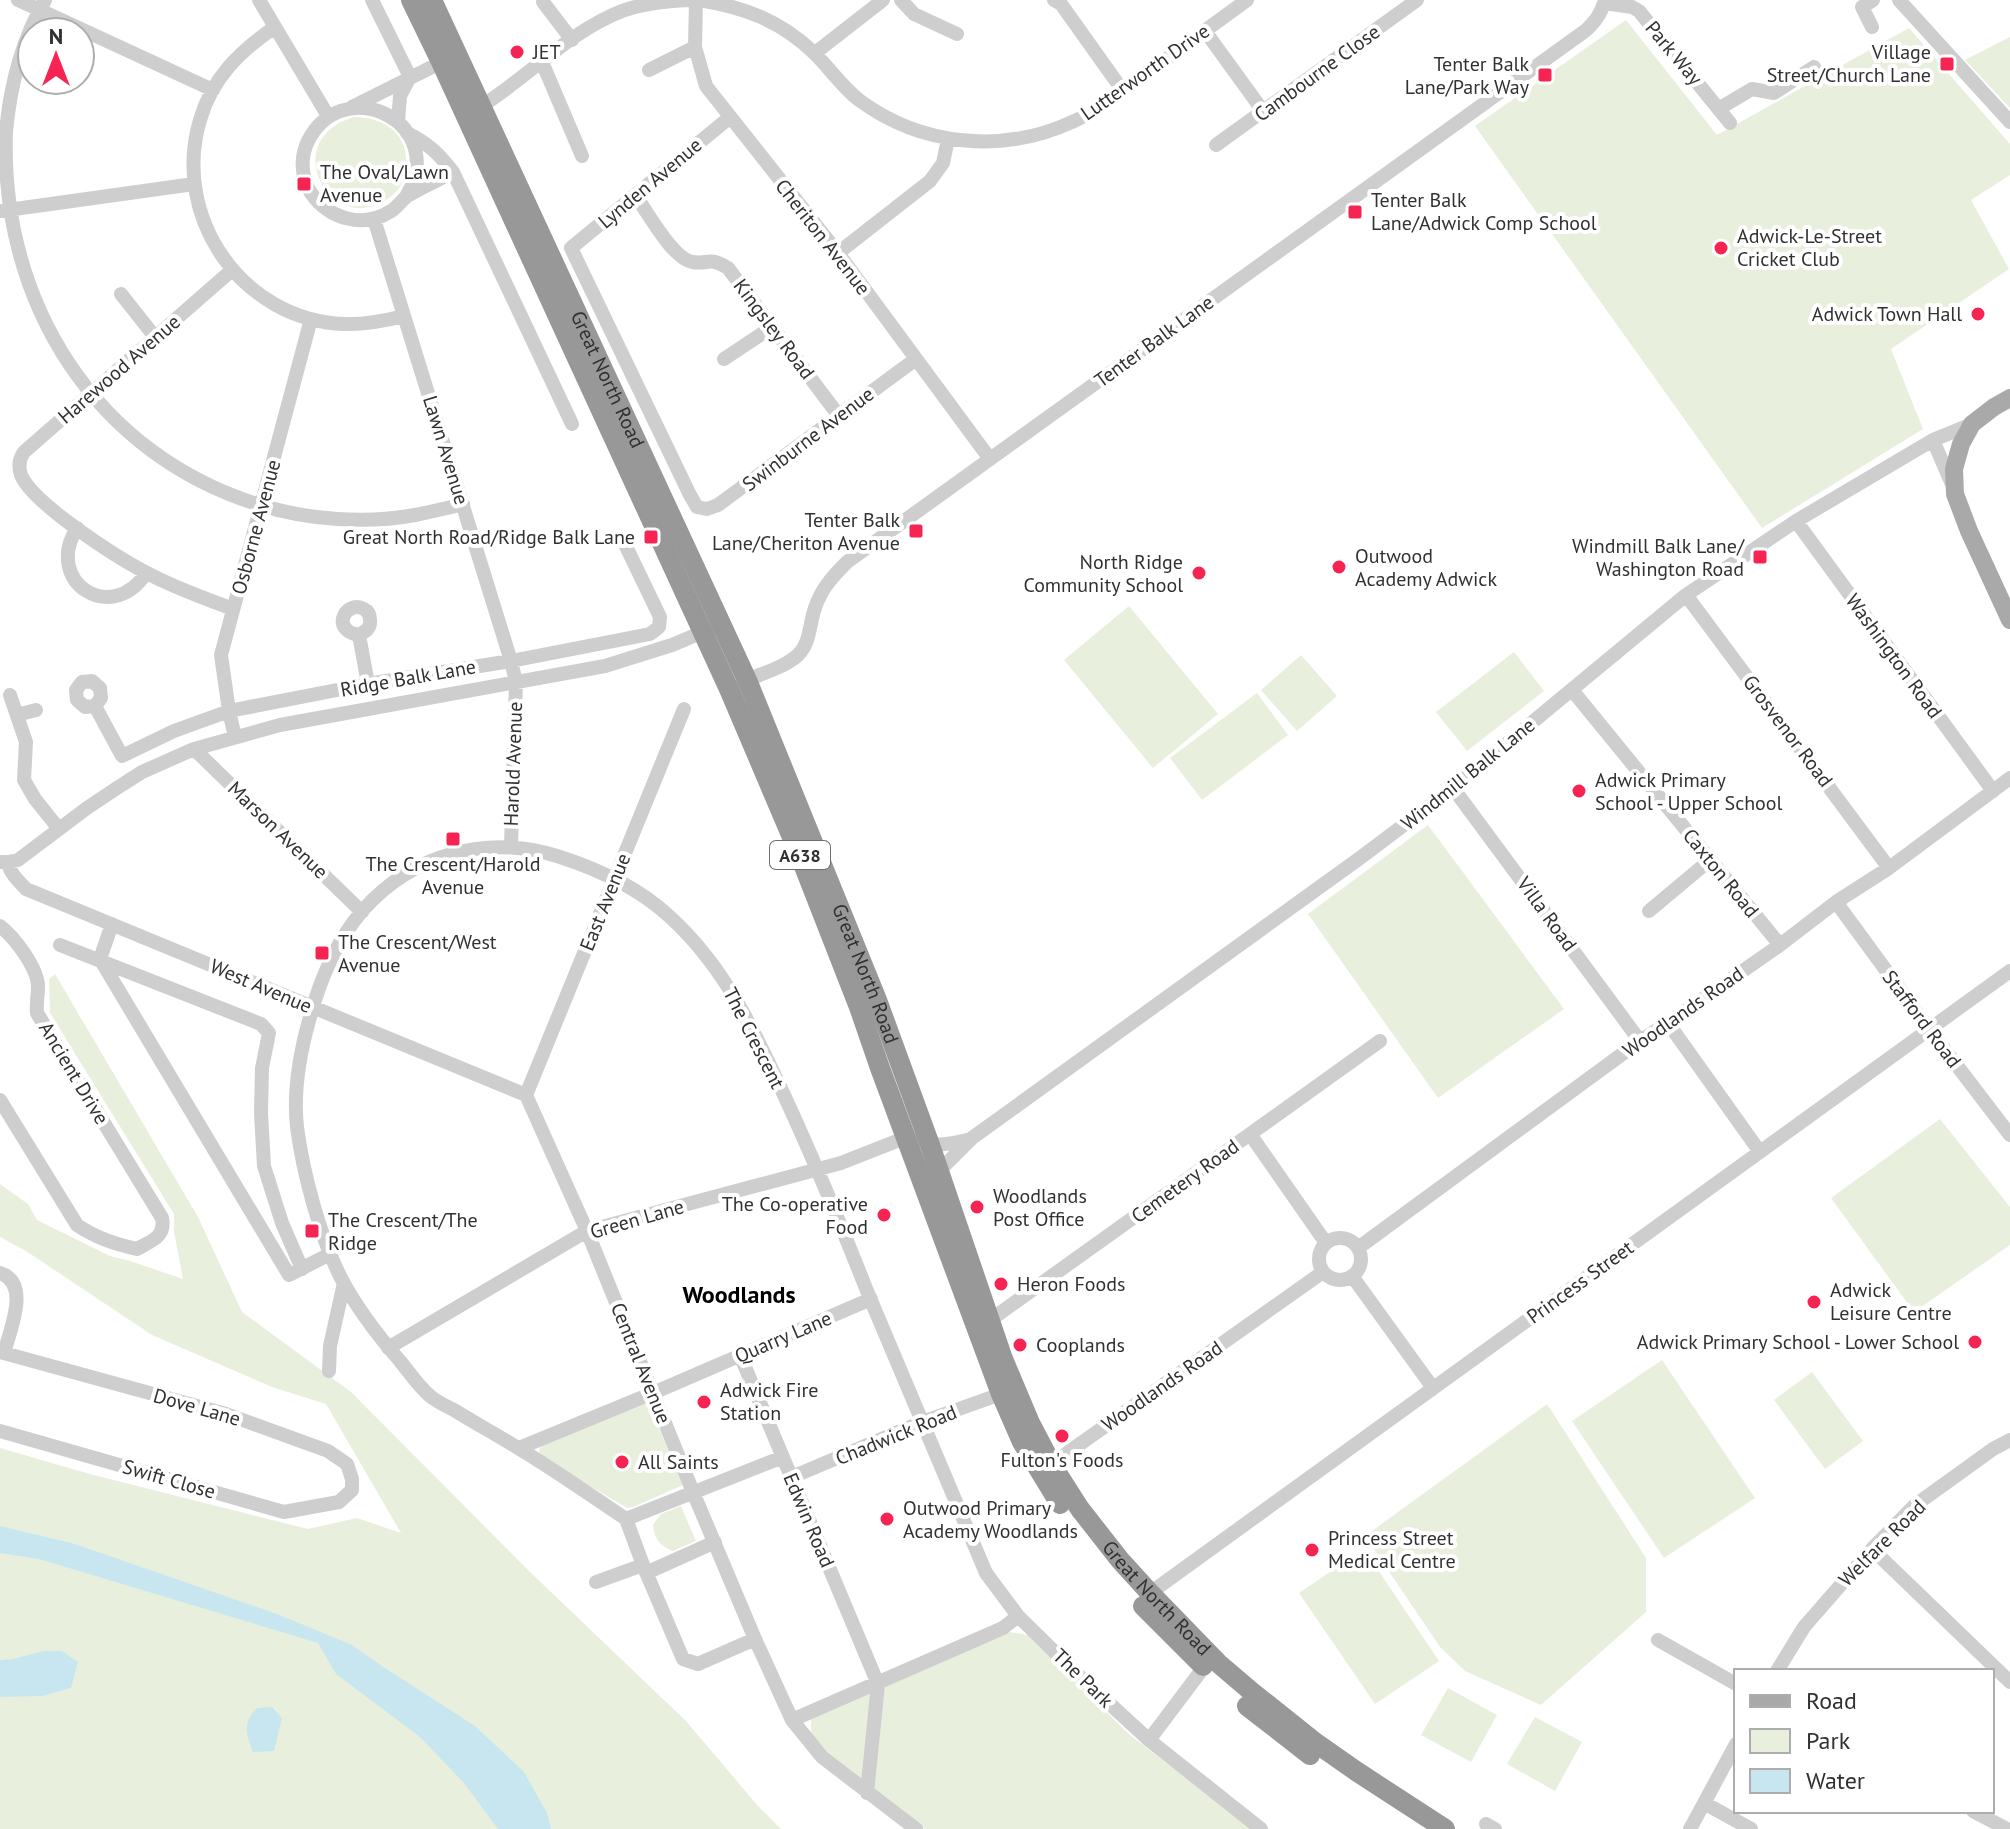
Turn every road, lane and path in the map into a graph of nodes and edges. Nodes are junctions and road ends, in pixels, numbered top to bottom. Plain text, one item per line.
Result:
1 (18, 0) edge
2 (259, 0) edge
3 (372, 0) edge
4 (411, 0) edge
5 (432, 0) edge
6 (690, 0) edge
7 (698, 0) edge
8 (883, 0) edge
9 (901, 0) edge
10 (1054, 0) edge
11 (1247, 0) edge
12 (1417, 0) edge
13 (1873, 0) edge
14 (1899, 0) edge
15 (1604, 1) edge
16 (543, 2) dead end
17 (42, 5) edge
18 (275, 27) junction
19 (1872, 27) dead end
20 (1205, 31) junction
21 (957, 34) dead end
22 (572, 40) junction
23 (695, 47) junction
24 (815, 53) junction
25 (450, 58) junction
26 (542, 62) junction
27 (1814, 67) dead end
28 (649, 70) dead end
29 (410, 77) junction
30 (213, 90) junction
31 (1123, 91) junction
32 (351, 107) junction
33 (1720, 108) junction
34 (4, 109) edge
35 (474, 111) junction
36 (1263, 111) junction
37 (328, 116) junction
38 (729, 118) junction
39 (2010, 122) edge
40 (1730, 123) dead end
41 (403, 128) junction
42 (948, 139) junction
43 (1216, 145) dead end
44 (582, 156) dead end
45 (453, 172) junction
46 (194, 184) junction
47 (635, 195) junction
48 (406, 197) junction
49 (3, 211) edge
50 (374, 219) junction
51 (838, 253) junction
52 (232, 270) junction
53 (121, 294) dead end
54 (404, 316) junction
55 (311, 319) junction
56 (772, 327) junction
57 (155, 337) junction
58 (724, 359) dead end
59 (916, 359) junction
60 (88, 395) junction
61 (2010, 398) edge
62 (839, 416) junction
63 (572, 424) dead end
64 (1972, 424) junction
65 (1933, 440) junction
66 (990, 459) junction
67 (1955, 494) junction
68 (463, 504) junction
69 (261, 506) junction
70 (697, 507) joint
71 (1796, 521) junction
72 (77, 528) junction
73 (622, 538) dead end
74 (146, 573) junction
75 (1686, 595) junction
76 (233, 609) junction
77 (2010, 620) edge
78 (712, 628) junction
79 (359, 635) dead end
80 (511, 661) junction
81 (722, 674) junction
82 (747, 680) junction
83 (516, 682) junction
84 (368, 684) junction
85 (1572, 690) junction
86 (10, 695) dead end
87 (734, 701) junction
88 (95, 706) dead end
89 (684, 709) dead end
90 (36, 710) dead end
91 (229, 711) junction
92 (17, 715) junction
93 (235, 737) junction
94 (194, 749) junction
95 (2010, 778) edge
96 (1453, 788) junction
97 (1993, 791) junction
98 (59, 829) junction
99 (511, 847) junction
100 (1710, 860) junction
101 (4, 862) edge
102 (1889, 868) junction
103 (614, 879) junction
104 (1836, 902) junction
105 (1649, 911) dead end
106 (362, 912) junction
107 (112, 924) junction
108 (0, 926) edge
109 (60, 945) dead end
110 (1780, 945) junction
111 (100, 959) junction
112 (2010, 971) edge
113 (312, 1008) junction
114 (1668, 1023) junction
115 (1929, 1029) junction
116 (1380, 1041) dead end
117 (1640, 1041) junction
118 (526, 1095) junction
119 (0, 1100) edge
120 (1250, 1134) junction
121 (2010, 1135) edge
122 (907, 1137) junction
123 (972, 1138) junction
124 (930, 1145) junction
125 (1760, 1152) junction
126 (818, 1169) junction
127 (939, 1171) junction
128 (587, 1231) junction
129 (1326, 1243) junction
130 (1358, 1248) junction
131 (330, 1254) junction
132 (302, 1269) junction
133 (1323, 1272) junction
134 (0, 1273) edge
135 (1352, 1276) junction
136 (344, 1283) junction
137 (871, 1299) junction
138 (989, 1321) junction
139 (388, 1348) junction
140 (2, 1352) edge
141 (740, 1355) junction
142 (329, 1371) dead end
143 (1433, 1388) junction
144 (653, 1393) junction
145 (1001, 1394) junction
146 (922, 1422) junction
147 (0, 1431) edge
148 (2010, 1440) edge
149 (519, 1448) junction
150 (783, 1457) junction
151 (1045, 1468) junction
152 (792, 1477) junction
153 (693, 1492) junction
154 (339, 1502) joint
155 (626, 1519) junction
156 (715, 1542) junction
157 (1872, 1549) junction
158 (645, 1569) junction
159 (596, 1582) dead end
160 (1150, 1593) junction
161 (1018, 1616) junction
162 (755, 1639) junction
163 (1658, 1640) dead end
164 (1204, 1667) junction
165 (1778, 1669) edge
166 (2010, 1682) edge
167 (1734, 1683) edge
168 (878, 1684) junction
169 (792, 1720) junction
170 (1149, 1740) junction
171 (1734, 1748) edge
172 (867, 1793) junction
173 (1704, 1803) junction
174 (1977, 1813) edge
175 (916, 1829) edge
176 (1261, 1829) edge
177 (1419, 1829) edge
178 (1445, 1829) edge
179 (1690, 1829) edge
180 (1751, 1829) edge
181 (2007, 1829) edge

1 - 17 street
2 - 18 street
3 - 29 street
4 - 25 highway, Great North Road / A638
5 - 25 highway, Great North Road / A638
6 - 22 street
7 - 23 street, Cheriton Avenue
7 - 24 street, Lutterworth Drive
8 - 24 street
9 - 21 street
10 - 31 street
11 - 20 street, Lutterworth Drive
12 - 36 street, Cambourne Close
13 - 19 street
14 - 39 street
15 - 33 street, Park Way
15 - 66 street, Tenter Balk Lane
16 - 22 street
17 - 30 street
17 - 34 street
18 - 30 street
18 - 37 street
20 - 31 street, Lutterworth Drive
20 - 36 street
22 - 26 street
23 - 28 street
23 - 38 street, Cheriton Avenue
24 - 42 street, Lutterworth Drive
25 - 29 street
25 - 35 highway, Great North Road / A638
26 - 35 street
26 - 44 street
27 - 33 street
29 - 32 street
29 - 41 street
30 - 46 street
31 - 42 street, Lutterworth Drive
32 - 37 street
32 - 41 street
33 - 40 street, Park Way
34 - 49 street
35 - 78 highway, Great North Road / A638
36 - 43 street, Cambourne Close
37 - 50 street
38 - 47 street, Lynden Avenue
38 - 51 street, Cheriton Avenue
41 - 45 street
41 - 48 street
42 - 51 street
45 - 48 street
45 - 63 street
46 - 49 street
46 - 52 street
47 - 56 street, Kingsley Road
47 - 70 street, Lynden Avenue
48 - 50 street
49 - 60 street
50 - 54 street, Lawn Avenue
51 - 59 street, Cheriton Avenue
52 - 55 street
52 - 57 street, Harewood Avenue
53 - 57 street
54 - 55 street
54 - 68 street, Lawn Avenue
55 - 69 street, Osborne Avenue
56 - 58 street
56 - 62 street, Kingsley Road
57 - 60 street, Harewood Avenue
59 - 62 street, Swinburne Avenue
59 - 66 street, Cheriton Avenue
60 - 69 street
60 - 72 street, Harewood Avenue
61 - 64 main road
62 - 70 street, Swinburne Avenue
64 - 65 street, Windmill Balk Lane
64 - 67 main road
65 - 67 street
65 - 71 street, Windmill Balk Lane
66 - 82 street, Tenter Balk Lane
67 - 77 main road
68 - 69 street
68 - 80 street, Lawn Avenue
69 - 76 street, Osborne Avenue
71 - 75 street, Windmill Balk Lane
71 - 97 street, Washington Road
72 - 74 street
72 - 74 street
73 - 80 street, Ridge Balk Lane
74 - 76 street
75 - 85 street, Windmill Balk Lane
75 - 102 street, Grosvenor Road
76 - 91 street, Osborne Avenue
78 - 81 highway, Great North Road / A638
78 - 82 highway, Great North Road / A638
78 - 83 street, Ridge Balk Lane
79 - 84 street
80 - 83 street, Lawn Avenue
80 - 84 street, Ridge Balk Lane
81 - 82 street
81 - 87 highway, Great North Road / A638
82 - 87 street
82 - 124 highway, Great North Road / A638
83 - 93 street, Ridge Balk Lane
83 - 99 street, Harold Avenue
84 - 91 street, Ridge Balk Lane
85 - 96 street, Windmill Balk Lane
85 - 100 street, Caxton Road
86 - 92 street
87 - 122 highway, Great North Road / A638
88 - 91 street, Ridge Balk Lane
89 - 103 street, East Avenue
90 - 92 street
91 - 93 street, Osborne Avenue
92 - 98 street
93 - 94 street, Ridge Balk Lane
94 - 98 street, Ridge Balk Lane
94 - 106 street, Marson Avenue
95 - 97 street, Woodlands Road
96 - 117 street, Villa Road
96 - 123 street, Windmill Balk Lane
97 - 102 street, Woodlands Road
98 - 101 street, Ridge Balk Lane
99 - 103 street, The Crescent
99 - 106 street, The Crescent
100 - 105 street
100 - 110 street, Caxton Road
101 - 107 street, West Avenue
102 - 104 street, Woodlands Road
103 - 118 street, East Avenue
103 - 126 street, The Crescent
104 - 110 street, Woodlands Road
104 - 115 street, Stafford Road
106 - 113 street, The Crescent
107 - 111 street
107 - 113 street, West Avenue
108 - 119 street, Ancient Drive
109 - 111 street
110 - 114 street, Woodlands Road
111 - 132 street
111 - 132 street
112 - 115 street, Princess Street
113 - 118 street, West Avenue
113 - 131 street, The Crescent
114 - 117 street, Woodlands Road
114 - 125 street
115 - 121 street, Stafford Road
115 - 125 street, Princess Street
116 - 120 street, Cemetery Road
117 - 130 street, Woodlands Road
118 - 128 street, Central Avenue
120 - 129 street
120 - 138 street, Cemetery Road
122 - 124 street
122 - 126 street, Green Lane
122 - 145 highway, Great North Road / A638
123 - 124 street, Windmill Balk Lane
123 - 127 street, Windmill Balk Lane
124 - 127 highway, Great North Road / A638
125 - 143 street, Princess Street
126 - 128 street, Green Lane
126 - 137 street, The Crescent
127 - 138 highway, Great North Road / A638
128 - 139 street, Green Lane
128 - 144 street, Central Avenue
129 - 130 street
129 - 133 street
130 - 135 street
131 - 132 street
131 - 136 street, The Crescent
133 - 135 street
133 - 151 street, Woodlands Road
134 - 140 street
135 - 143 street
136 - 139 street, The Crescent
136 - 142 street
137 - 141 street, Quarry Lane
137 - 146 street, The Crescent
138 - 151 highway, Great North Road / A638
139 - 149 street, The Crescent
140 - 154 street, Dove Lane
141 - 144 street, Quarry Lane
141 - 150 street, Edwin Road
143 - 160 street, Princess Street
144 - 149 street, Quarry Lane
144 - 153 street, Central Avenue
145 - 146 street, Chadwick Road
145 - 151 highway, Great North Road / A638
146 - 152 street, Chadwick Road
146 - 161 street, The Crescent
147 - 154 street, Swift Close
148 - 157 street, Welfare Road
149 - 155 street, The Crescent
150 - 152 street, Edwin Road
150 - 153 street
151 - 160 highway, Great North Road / A638
151 - 164 highway, Great North Road / A638
152 - 168 street, Edwin Road
153 - 155 street
153 - 156 street, Central Avenue
155 - 158 street
156 - 158 street
156 - 162 street, Central Avenue
157 - 165 street, Welfare Road
157 - 166 street
158 - 159 street
158 - 162 street
160 - 178 highway, Great North Road / A638
161 - 168 street
161 - 170 street, The Park
162 - 169 street, Central Avenue
163 - 167 street
164 - 170 street
164 - 177 highway, Great North Road / A638
168 - 169 street
168 - 172 street
169 - 172 street
170 - 176 street, The Park
171 - 173 street
172 - 175 street
173 - 179 street
173 - 180 street
174 - 181 street

